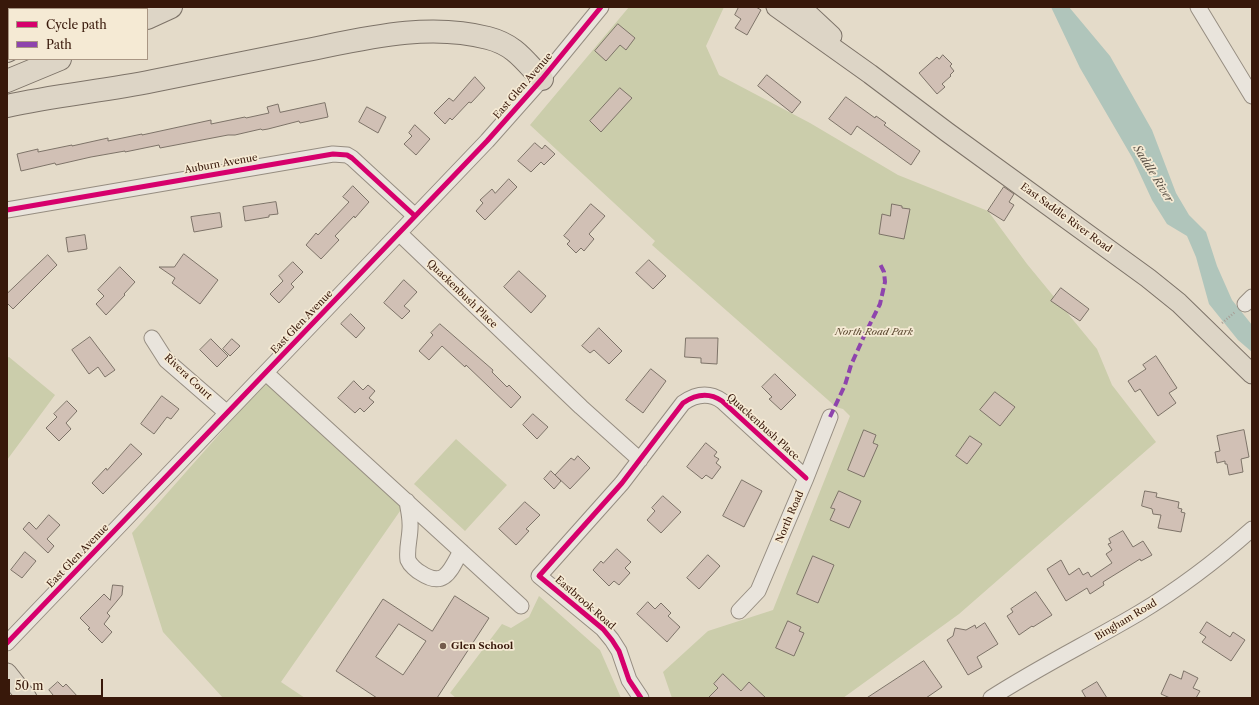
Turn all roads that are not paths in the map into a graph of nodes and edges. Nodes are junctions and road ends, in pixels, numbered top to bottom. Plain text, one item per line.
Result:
1 (171, 7) edge
2 (601, 7) edge
3 (776, 7) edge
4 (801, 7) edge
5 (1198, 7) edge
6 (148, 18) edge
7 (58, 60) edge
8 (870, 74) junction
9 (542, 79) junction
10 (7, 81) edge
11 (1252, 96) edge
12 (7, 106) edge
13 (7, 210) edge
14 (415, 216) junction
15 (399, 233) junction
16 (152, 338) dead end
17 (266, 374) junction
18 (1252, 374) edge
19 (228, 413) junction
20 (830, 417) dead end
21 (640, 460) junction
22 (806, 478) junction
23 (407, 501) junction
24 (1252, 529) edge
25 (462, 552) junction
26 (521, 606) dead end
27 (739, 611) dead end
28 (7, 642) edge
29 (7, 673) edge
30 (1000, 695) edge
31 (27, 698) edge
32 (641, 698) edge

1 - 6 highway
2 - 9 street, East Glen Avenue
3 - 8 main road, East Saddle River Road
4 - 8 main road, East Saddle River Road
5 - 11 street
7 - 10 highway
8 - 18 main road, East Saddle River Road
9 - 12 highway
9 - 14 street, East Glen Avenue
13 - 14 street, Auburn Avenue
14 - 15 street, East Glen Avenue
15 - 17 street, East Glen Avenue
15 - 21 street, Quackenbush Place
16 - 19 street, Rivera Court
17 - 19 street, East Glen Avenue
17 - 23 street
19 - 28 street, East Glen Avenue
20 - 22 street, North Road
21 - 22 street, Quackenbush Place
21 - 32 street, Eastbrook Road
22 - 27 street, North Road
23 - 25 street
23 - 25 street
24 - 30 street, Bingham Road
25 - 26 street
29 - 31 main road

